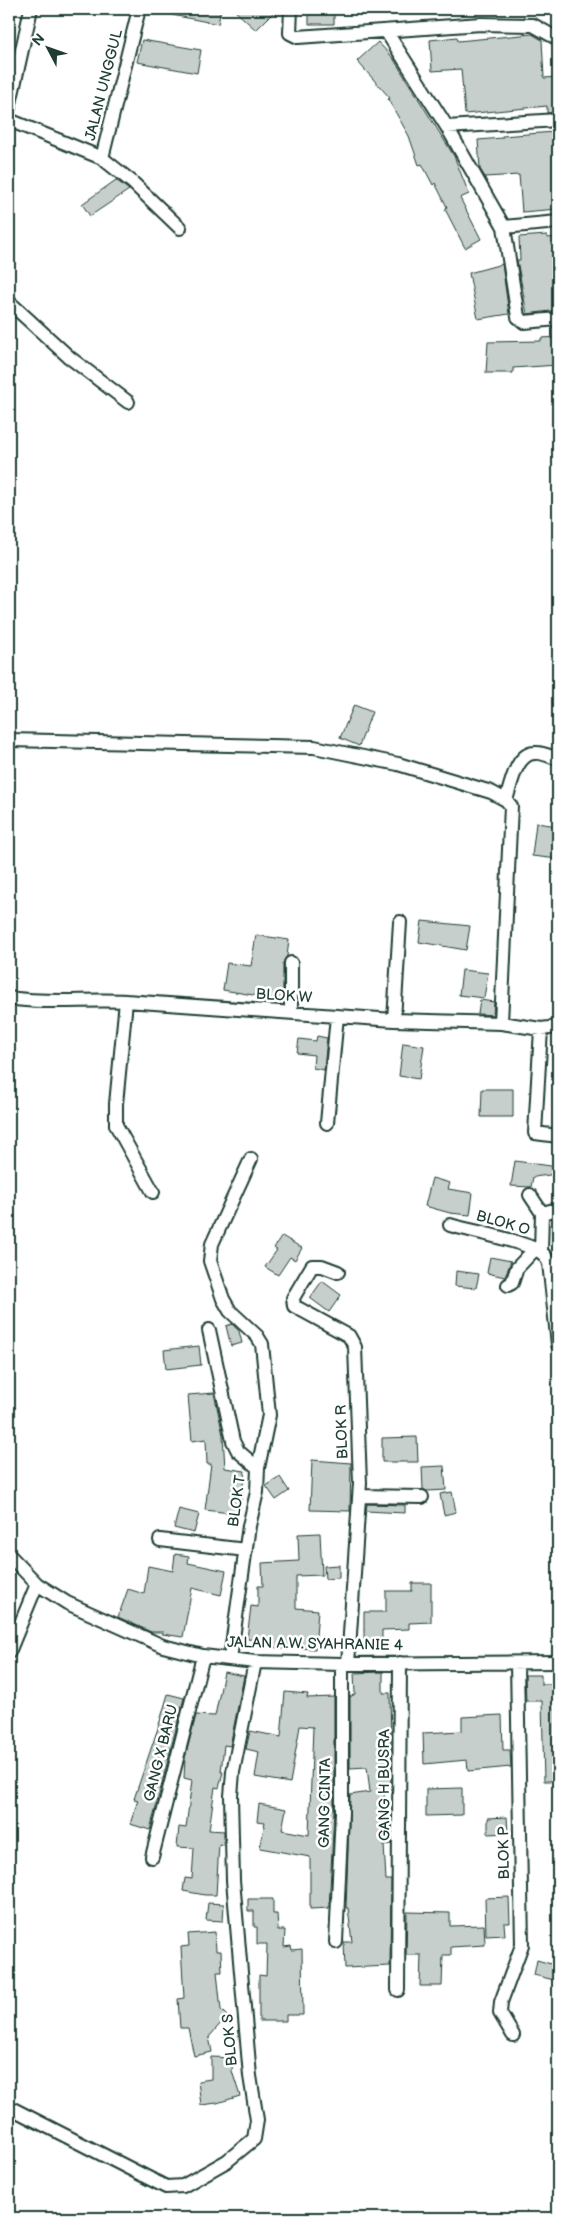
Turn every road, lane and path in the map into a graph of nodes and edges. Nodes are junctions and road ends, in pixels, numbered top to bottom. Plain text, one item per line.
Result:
1 (31, 9) edge
2 (139, 9) edge
3 (291, 9) edge
4 (386, 31) junction
5 (558, 39) edge
6 (9, 108) edge
7 (9, 120) edge
8 (558, 120) edge
9 (447, 127) junction
10 (102, 158) junction
11 (558, 222) edge
12 (504, 227) junction
13 (180, 228) dead end
14 (9, 302) edge
15 (558, 319) edge
16 (128, 402) dead end
17 (9, 740) edge
18 (558, 759) edge
19 (506, 800) junction
20 (400, 922) dead end
21 (291, 963) dead end
22 (9, 998) edge
23 (126, 1001) junction
24 (291, 1013) junction
25 (337, 1016) junction
26 (394, 1020) junction
27 (500, 1023) junction
28 (558, 1027) edge
29 (541, 1029) junction
30 (327, 1122) dead end
31 (558, 1136) edge
32 (251, 1159) dead end
33 (153, 1192) dead end
34 (530, 1195) dead end
35 (558, 1209) edge
36 (542, 1213) junction
37 (450, 1225) dead end
38 (538, 1251) junction
39 (338, 1272) dead end
40 (508, 1285) dead end
41 (209, 1330) dead end
42 (558, 1345) edge
43 (258, 1468) junction
44 (359, 1496) junction
45 (422, 1497) dead end
46 (160, 1540) dead end
47 (246, 1550) junction
48 (9, 1555) edge
49 (37, 1584) junction
50 (9, 1652) edge
51 (203, 1656) junction
52 (230, 1659) junction
53 (255, 1662) junction
54 (558, 1662) edge
55 (400, 1663) junction
56 (517, 1663) junction
57 (345, 1664) junction
58 (152, 1857) dead end
59 (336, 1942) dead end
60 (398, 1990) dead end
61 (514, 2035) dead end
62 (9, 2107) edge

1 - 6 street
2 - 10 street, JALAN UNGGUL
3 - 4 street
4 - 5 street
4 - 9 street
7 - 10 street, JALAN UNGGUL
8 - 9 street
9 - 12 street
10 - 13 street
11 - 12 street
12 - 15 street
14 - 16 street
17 - 19 street
18 - 19 street
19 - 27 street
20 - 26 street
21 - 24 street
22 - 23 street, BLOK W
23 - 24 street, BLOK W
23 - 33 street
24 - 25 street, BLOK W
25 - 26 street, BLOK W
25 - 30 street
26 - 27 street, BLOK W
27 - 29 street, BLOK W
28 - 29 street, BLOK W
29 - 31 street
32 - 43 street
34 - 36 street
35 - 36 street
36 - 38 street
37 - 38 street, BLOK O
38 - 40 street
38 - 42 street, BLOK O
39 - 44 street, BLOK R
41 - 43 street, BLOK T
43 - 47 street, BLOK T
44 - 45 street
44 - 57 street, BLOK R
46 - 47 street
47 - 52 street, BLOK T
48 - 49 street, JALAN A.W. SYAHRANIE 4
49 - 50 street
49 - 51 street, JALAN A.W. SYAHRANIE 4
51 - 52 street, JALAN A.W. SYAHRANIE 4
51 - 58 street, GANG X BARU
52 - 53 street, JALAN A.W. SYAHRANIE 4
53 - 57 street, JALAN A.W. SYAHRANIE 4
53 - 62 street, BLOK S
54 - 56 street, JALAN A.W. SYAHRANIE 4
55 - 56 street, JALAN A.W. SYAHRANIE 4
55 - 57 street, JALAN A.W. SYAHRANIE 4
55 - 60 street, GANG H BUSRA
56 - 61 street, BLOK P
57 - 59 street, GANG CINTA

